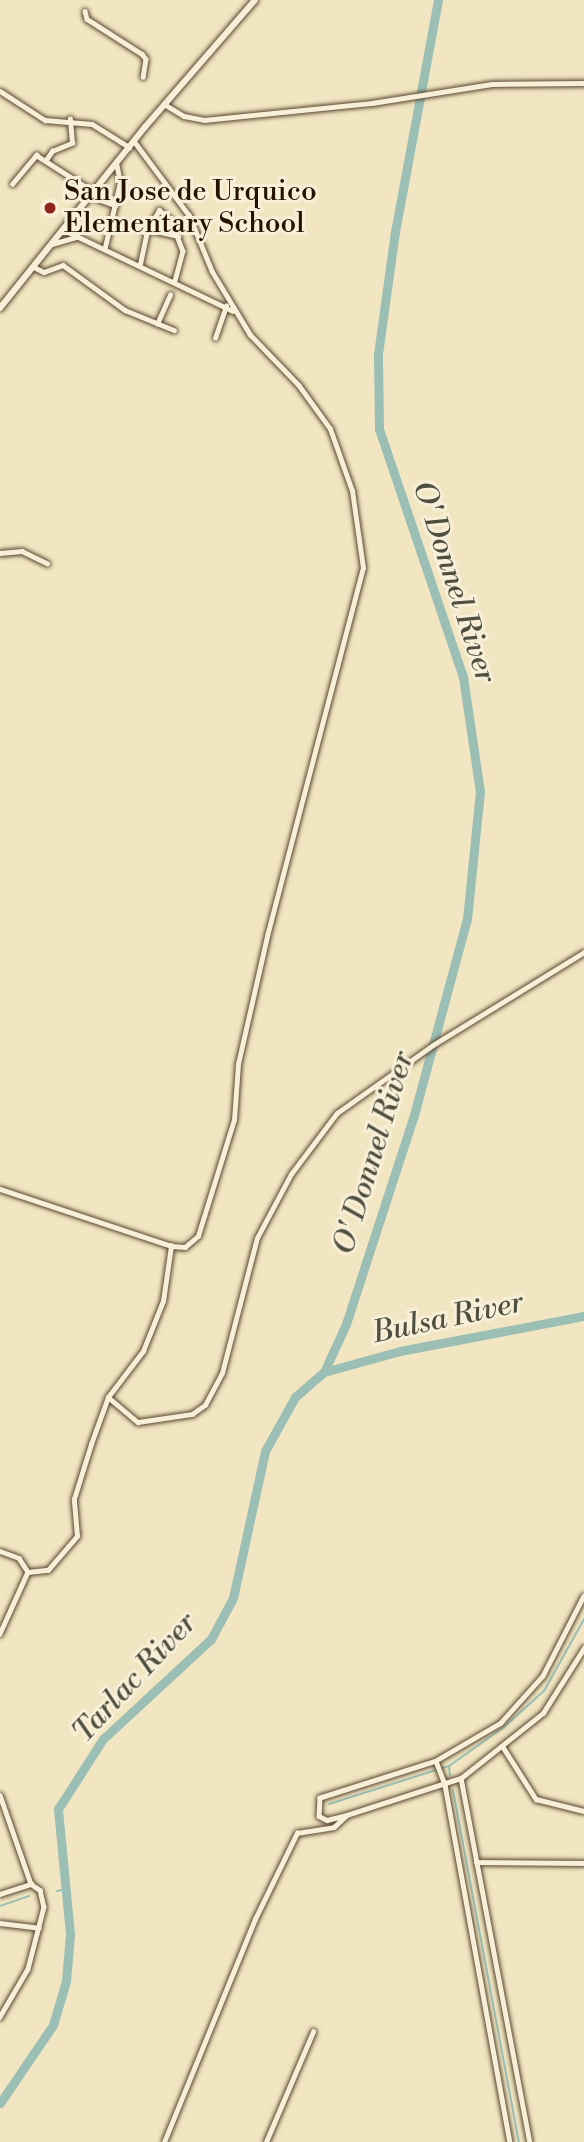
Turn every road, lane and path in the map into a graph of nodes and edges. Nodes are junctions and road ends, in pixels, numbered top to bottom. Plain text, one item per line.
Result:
1 (255, 0) edge
2 (85, 11) dead end
3 (143, 77) dead end
4 (584, 83) edge
5 (0, 91) edge
6 (164, 104) junction
7 (70, 119) junction
8 (131, 145) junction
9 (46, 160) junction
10 (116, 163) junction
11 (12, 184) dead end
12 (92, 194) junction
13 (115, 205) junction
14 (111, 221) junction
15 (64, 230) junction
16 (147, 231) junction
17 (178, 236) junction
18 (82, 237) junction
19 (52, 245) junction
20 (104, 247) junction
21 (140, 264) junction
22 (34, 267) junction
23 (176, 280) junction
24 (170, 295) dead end
25 (226, 306) junction
26 (0, 308) edge
27 (234, 311) junction
28 (157, 324) junction
29 (174, 330) dead end
30 (215, 338) dead end
31 (0, 553) edge
32 (47, 563) dead end
33 (584, 952) edge
34 (0, 1189) edge
35 (171, 1246) junction
36 (108, 1397) junction
37 (0, 1550) edge
38 (28, 1572) junction
39 (584, 1596) edge
40 (0, 1634) edge
41 (584, 1648) edge
42 (503, 1747) junction
43 (437, 1763) junction
44 (461, 1778) junction
45 (444, 1782) junction
46 (0, 1795) edge
47 (584, 1811) edge
48 (347, 1815) junction
49 (476, 1862) junction
50 (584, 1863) edge
51 (31, 1884) junction
52 (0, 1894) edge
53 (0, 1923) edge
54 (39, 1928) junction
55 (0, 2017) edge
56 (313, 2032) dead end
57 (164, 2142) edge
58 (265, 2142) edge
59 (510, 2142) edge
60 (530, 2142) edge

1 - 6 street
2 - 3 street
4 - 6 street
5 - 7 street
6 - 8 street
7 - 8 street
7 - 9 street
8 - 10 street
8 - 27 street
9 - 11 street
9 - 12 street
10 - 12 street
10 - 13 street
12 - 13 street
12 - 15 street
13 - 14 street
14 - 16 street
14 - 20 street
15 - 18 street
15 - 19 street
16 - 17 street
16 - 17 street
16 - 21 street
17 - 23 street
18 - 19 street
18 - 20 street
19 - 22 street
20 - 21 street
21 - 23 street
22 - 26 street
22 - 28 street
23 - 25 street
24 - 28 street
25 - 27 street
25 - 30 street
27 - 35 street
28 - 29 street
31 - 32 street
33 - 36 street
34 - 35 street
35 - 36 street
36 - 38 street
37 - 38 street
38 - 40 street
39 - 43 street
41 - 42 street
42 - 44 street
42 - 47 street
43 - 45 street
43 - 48 street
44 - 45 street
44 - 49 street
45 - 48 street
45 - 59 street
46 - 51 street
48 - 57 street
49 - 50 street
49 - 60 street
51 - 52 street
51 - 54 street
53 - 54 street
54 - 55 street
56 - 58 street

